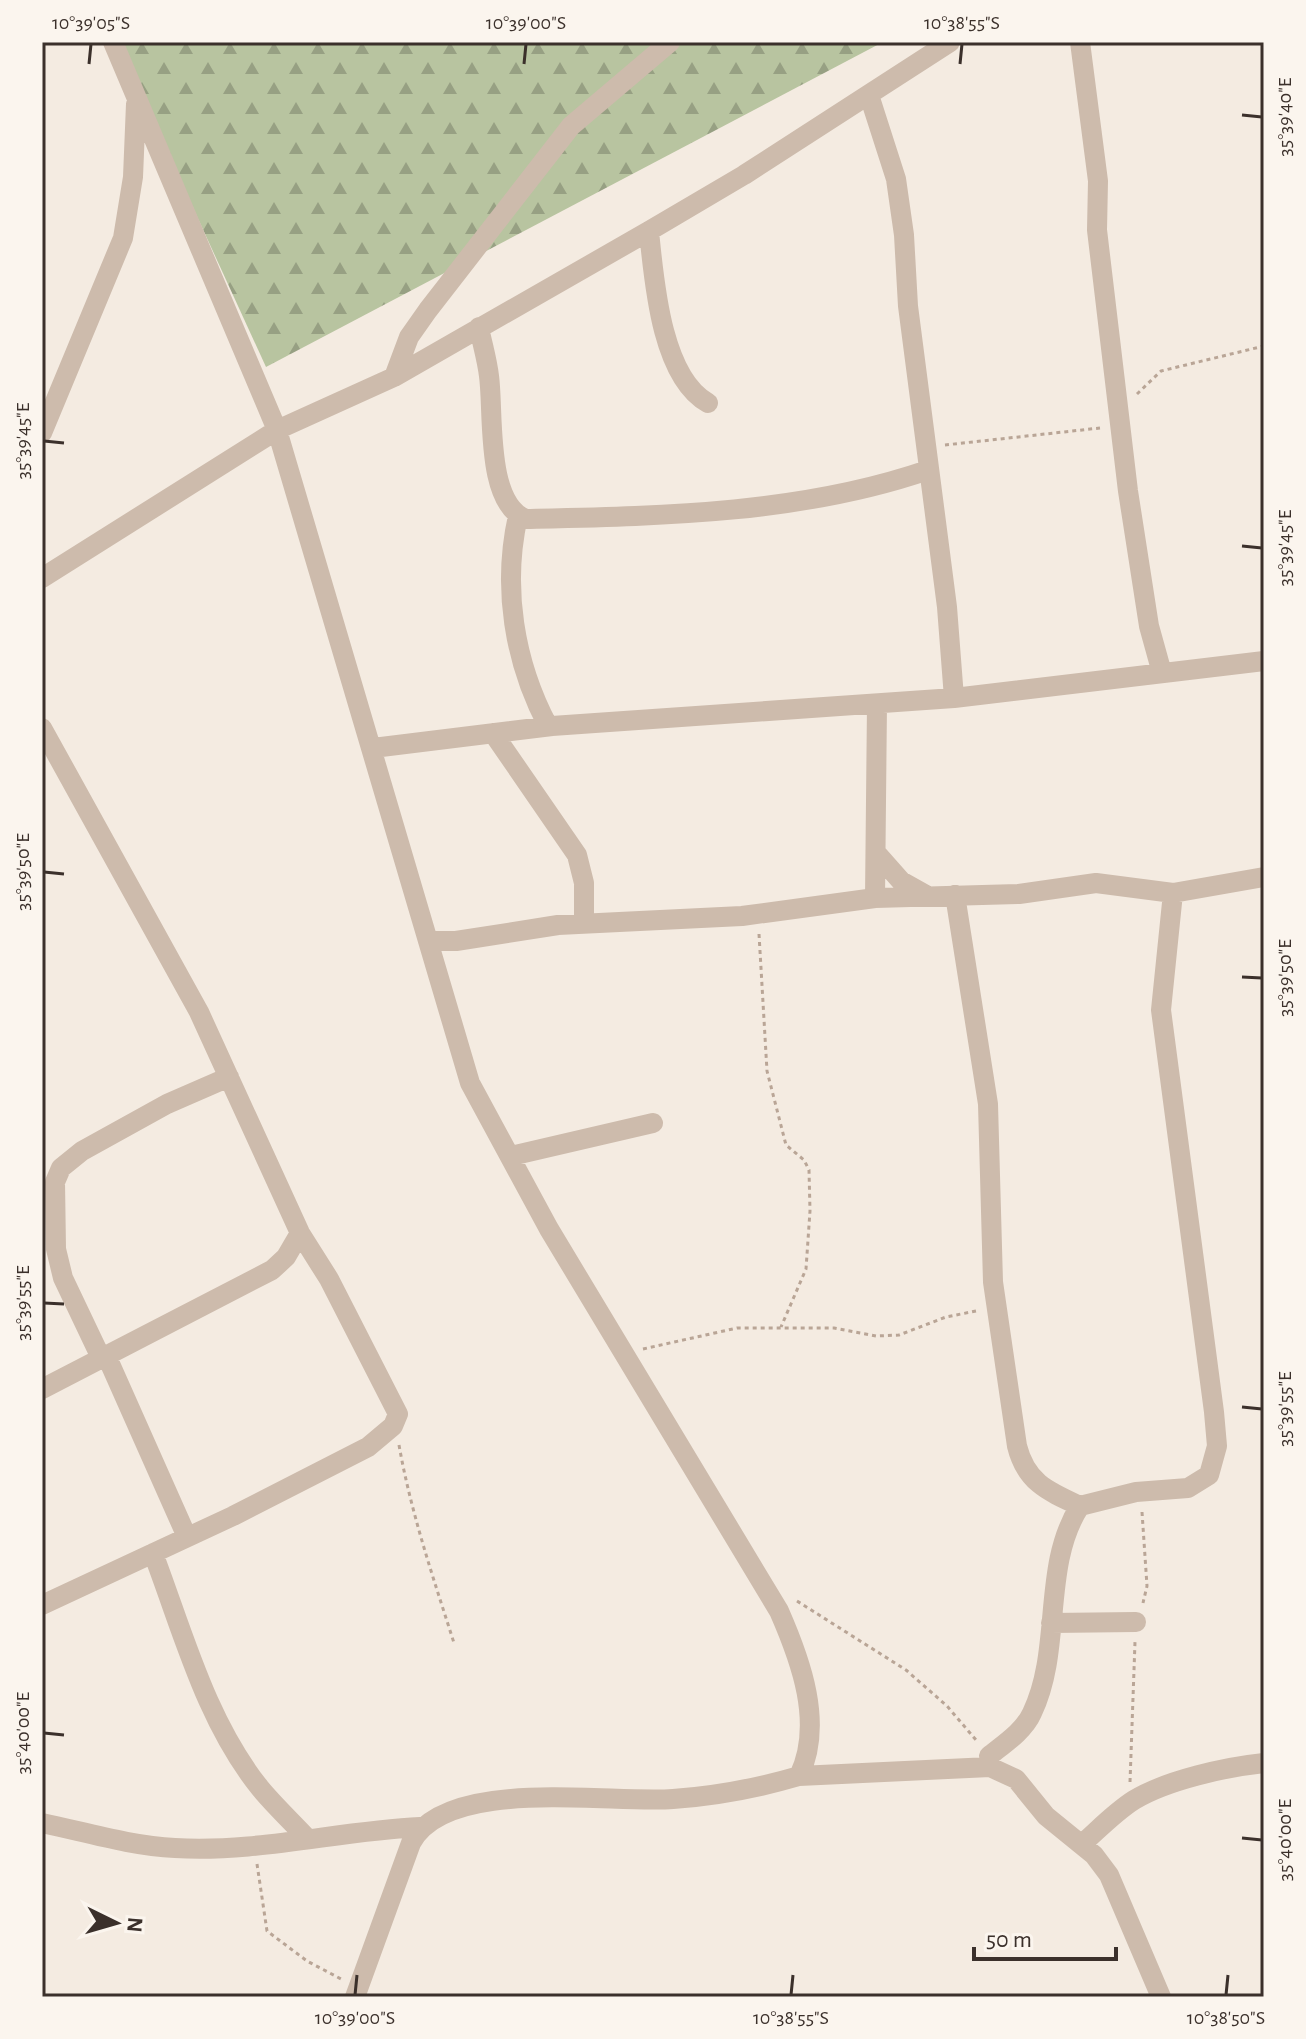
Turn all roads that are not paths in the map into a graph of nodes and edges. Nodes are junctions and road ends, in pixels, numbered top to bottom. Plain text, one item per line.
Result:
1 (113, 42) edge
2 (670, 42) edge
3 (950, 42) edge
4 (1080, 42) edge
5 (869, 95) junction
6 (136, 96) junction
7 (649, 231) junction
8 (479, 327) junction
9 (394, 377) junction
10 (708, 403) dead end
11 (277, 430) junction
12 (42, 433) edge
13 (928, 470) junction
14 (518, 516) junction
15 (42, 578) edge
16 (1264, 661) edge
17 (1162, 673) junction
18 (954, 698) junction
19 (877, 704) junction
20 (548, 726) junction
21 (42, 728) edge
22 (493, 733) junction
23 (373, 748) junction
24 (878, 855) junction
25 (1264, 877) edge
26 (1173, 893) junction
27 (955, 895) junction
28 (928, 896) junction
29 (875, 898) junction
30 (584, 924) junction
31 (429, 941) junction
32 (229, 1077) junction
33 (653, 1123) dead end
34 (511, 1156) junction
35 (300, 1233) junction
36 (104, 1358) junction
37 (42, 1389) edge
38 (1080, 1506) junction
39 (187, 1537) junction
40 (153, 1553) junction
41 (42, 1605) edge
42 (1136, 1622) road end
43 (1051, 1623) junction
44 (989, 1756) road end
45 (1264, 1763) edge
46 (799, 1776) junction
47 (42, 1823) edge
48 (420, 1827) junction
49 (306, 1837) junction
50 (1082, 1844) junction
51 (357, 1993) edge
52 (1161, 1997) edge

1 - 6 street
2 - 9 street
3 - 5 street
4 - 17 street
5 - 7 street
5 - 13 street
6 - 11 street
6 - 12 street
7 - 8 street
7 - 10 street
8 - 9 street
8 - 14 street
9 - 11 street
11 - 15 street
11 - 23 street
13 - 14 street
13 - 18 street
14 - 20 street
16 - 17 street
17 - 18 street
18 - 19 street
19 - 20 street
19 - 24 street
20 - 22 street
21 - 32 street
22 - 23 street
22 - 30 street
23 - 31 street
24 - 28 street
24 - 29 street
25 - 26 street
26 - 27 street
26 - 38 street
27 - 28 street
27 - 38 street
28 - 29 street
29 - 30 street
30 - 31 street
31 - 34 street
32 - 35 street
32 - 36 street
33 - 34 street
34 - 46 street
35 - 36 street
35 - 39 street
36 - 37 street
36 - 39 street
38 - 43 street
39 - 40 street
40 - 41 street
40 - 49 street
42 - 43 street
43 - 44 street
45 - 50 street
46 - 48 street
46 - 50 street
47 - 49 street
48 - 49 street
48 - 51 street
50 - 52 street

